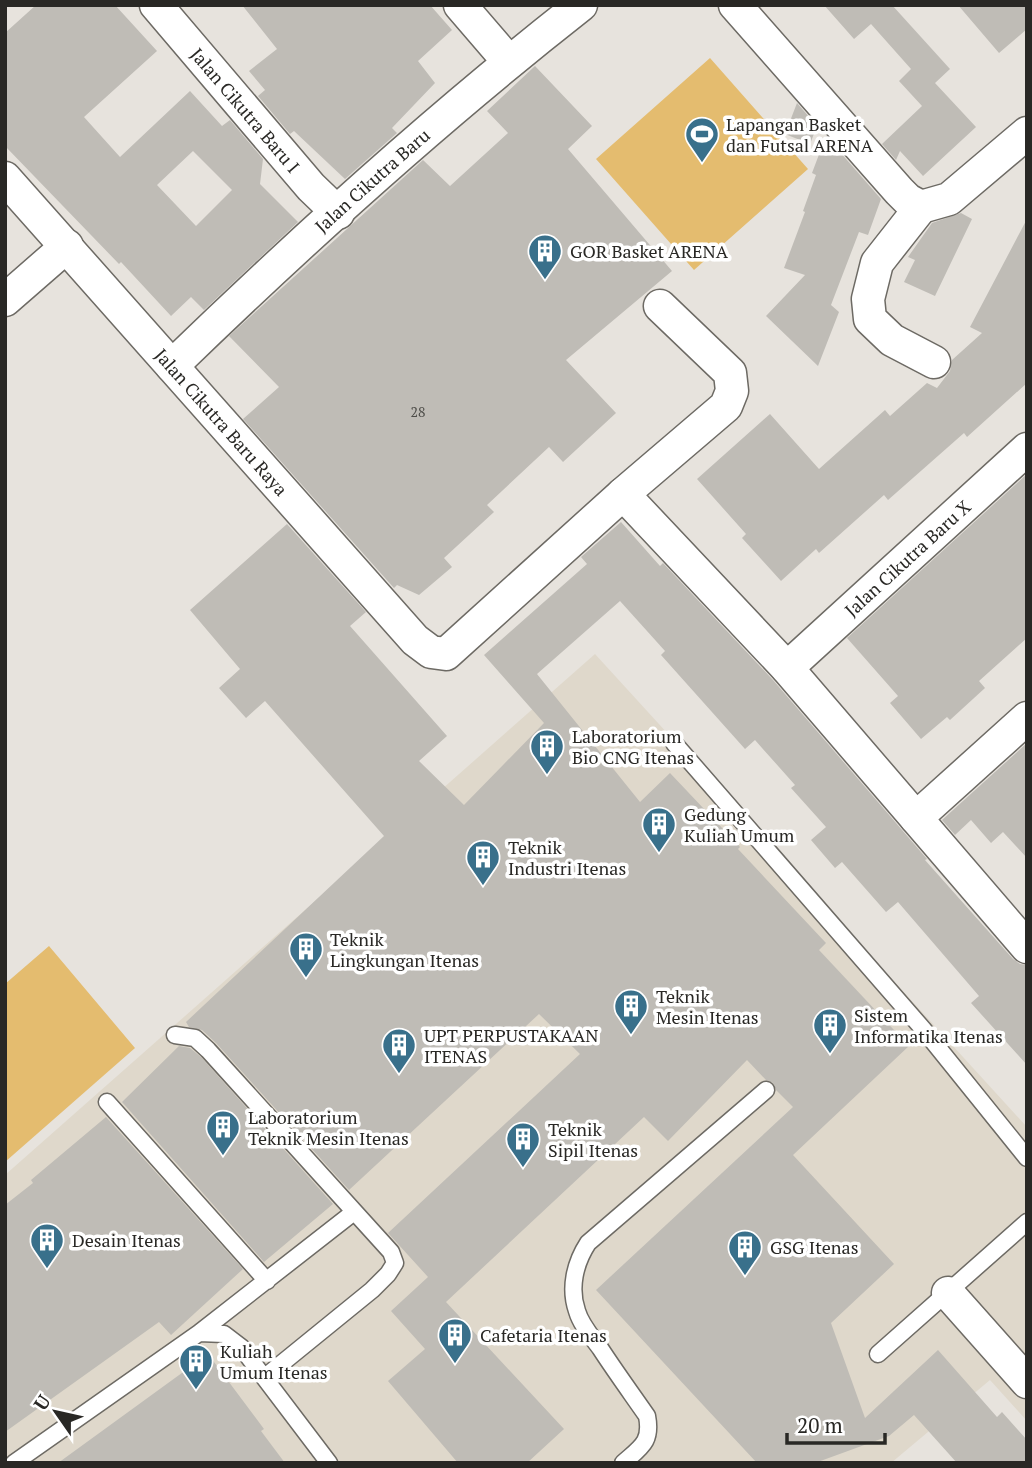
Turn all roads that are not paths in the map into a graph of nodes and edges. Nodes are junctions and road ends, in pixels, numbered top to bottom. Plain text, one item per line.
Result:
1 (156, 5) edge
2 (460, 5) edge
3 (581, 5) edge
4 (735, 5) edge
5 (509, 62) junction
6 (1027, 133) edge
7 (5, 178) edge
8 (921, 207) junction
9 (338, 213) junction
10 (67, 246) junction
11 (5, 300) edge
12 (660, 306) dead end
13 (934, 362) dead end
14 (172, 366) junction
15 (1027, 449) edge
16 (623, 494) junction
17 (787, 668) junction
18 (1027, 718) edge
19 (674, 743) dead end
20 (916, 818) junction
21 (1027, 947) edge
22 (175, 1035) dead end
23 (766, 1090) dead end
24 (107, 1102) dead end
25 (1027, 1158) edge
26 (354, 1212) junction
27 (1027, 1222) edge
28 (267, 1281) junction
29 (948, 1293) junction
30 (199, 1333) junction
31 (878, 1354) dead end
32 (265, 1377) junction
33 (1027, 1382) edge
34 (13, 1463) edge
35 (329, 1463) edge
36 (623, 1463) edge

1 - 9 street, Jalan Cikutra Baru I
2 - 5 street
3 - 5 street, Jalan Cikutra Baru
4 - 8 street
5 - 9 street, Jalan Cikutra Baru
6 - 8 street
7 - 10 street, Jalan Cikutra Baru Raya
8 - 13 street
9 - 14 street, Jalan Cikutra Baru
10 - 11 street
10 - 14 street, Jalan Cikutra Baru Raya
12 - 16 street
14 - 16 street, Jalan Cikutra Baru Raya
15 - 17 street, Jalan Cikutra Baru X
16 - 17 street
17 - 20 street
18 - 20 street
19 - 25 lane
20 - 21 street
22 - 26 lane
23 - 36 lane
24 - 28 lane
26 - 28 lane
26 - 32 lane
27 - 29 lane
28 - 30 lane
29 - 31 lane
29 - 33 street
30 - 32 lane
30 - 34 lane
32 - 35 lane

